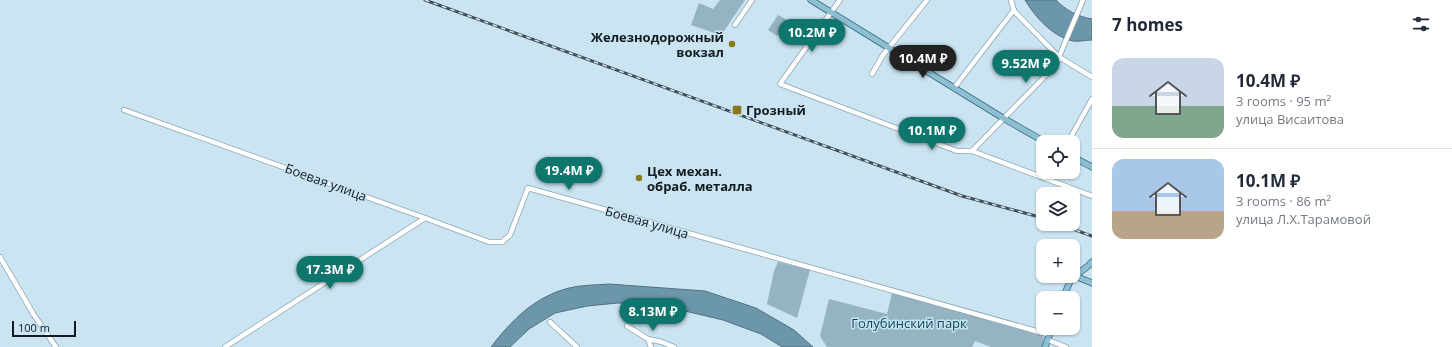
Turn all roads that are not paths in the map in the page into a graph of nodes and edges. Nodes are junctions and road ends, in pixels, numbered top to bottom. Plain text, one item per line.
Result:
1 (752, 0) edge
2 (811, 0) edge
3 (840, 0) edge
4 (927, 0) edge
5 (1011, 0) edge
6 (1083, 0) edge
7 (1014, 10) junction
8 (831, 13) junction
9 (736, 25) dead end
10 (889, 48) junction
11 (1059, 57) junction
12 (872, 74) dead end
13 (1092, 77) edge
14 (954, 88) junction
15 (1092, 100) edge
16 (124, 110) dead end
17 (1003, 118) junction
18 (1072, 135) edge
19 (1036, 137) edge
20 (972, 151) junction
21 (1080, 160) edge
22 (1092, 166) edge
23 (1092, 196) edge
24 (425, 218) junction
25 (0, 257) edge
26 (1092, 262) edge
27 (1080, 272) edge
28 (1080, 278) edge
29 (1092, 283) edge
30 (550, 322) dead end
31 (627, 326) dead end
32 (1050, 335) edge
33 (1049, 338) junction
34 (648, 339) junction
35 (56, 347) edge
36 (225, 347) edge
37 (577, 347) edge
38 (651, 347) edge
39 (674, 347) edge
40 (1045, 347) edge
41 (1066, 347) edge

1 - 9 street
2 - 8 main road
3 - 8 street
4 - 10 street
5 - 7 street
6 - 11 street
7 - 11 street
7 - 14 street
8 - 10 main road
8 - 20 street
10 - 12 street
10 - 14 main road
11 - 13 street
11 - 17 street
14 - 17 main road
15 - 18 street
16 - 24 street, Боевая улица
17 - 19 main road
17 - 20 street
20 - 23 street
21 - 22 main road
24 - 33 street, Боевая улица
24 - 36 street
25 - 35 street
26 - 27 main road
28 - 29 main road
30 - 37 street
31 - 34 street
32 - 33 main road
33 - 40 main road
33 - 41 street
34 - 38 street
34 - 39 street

